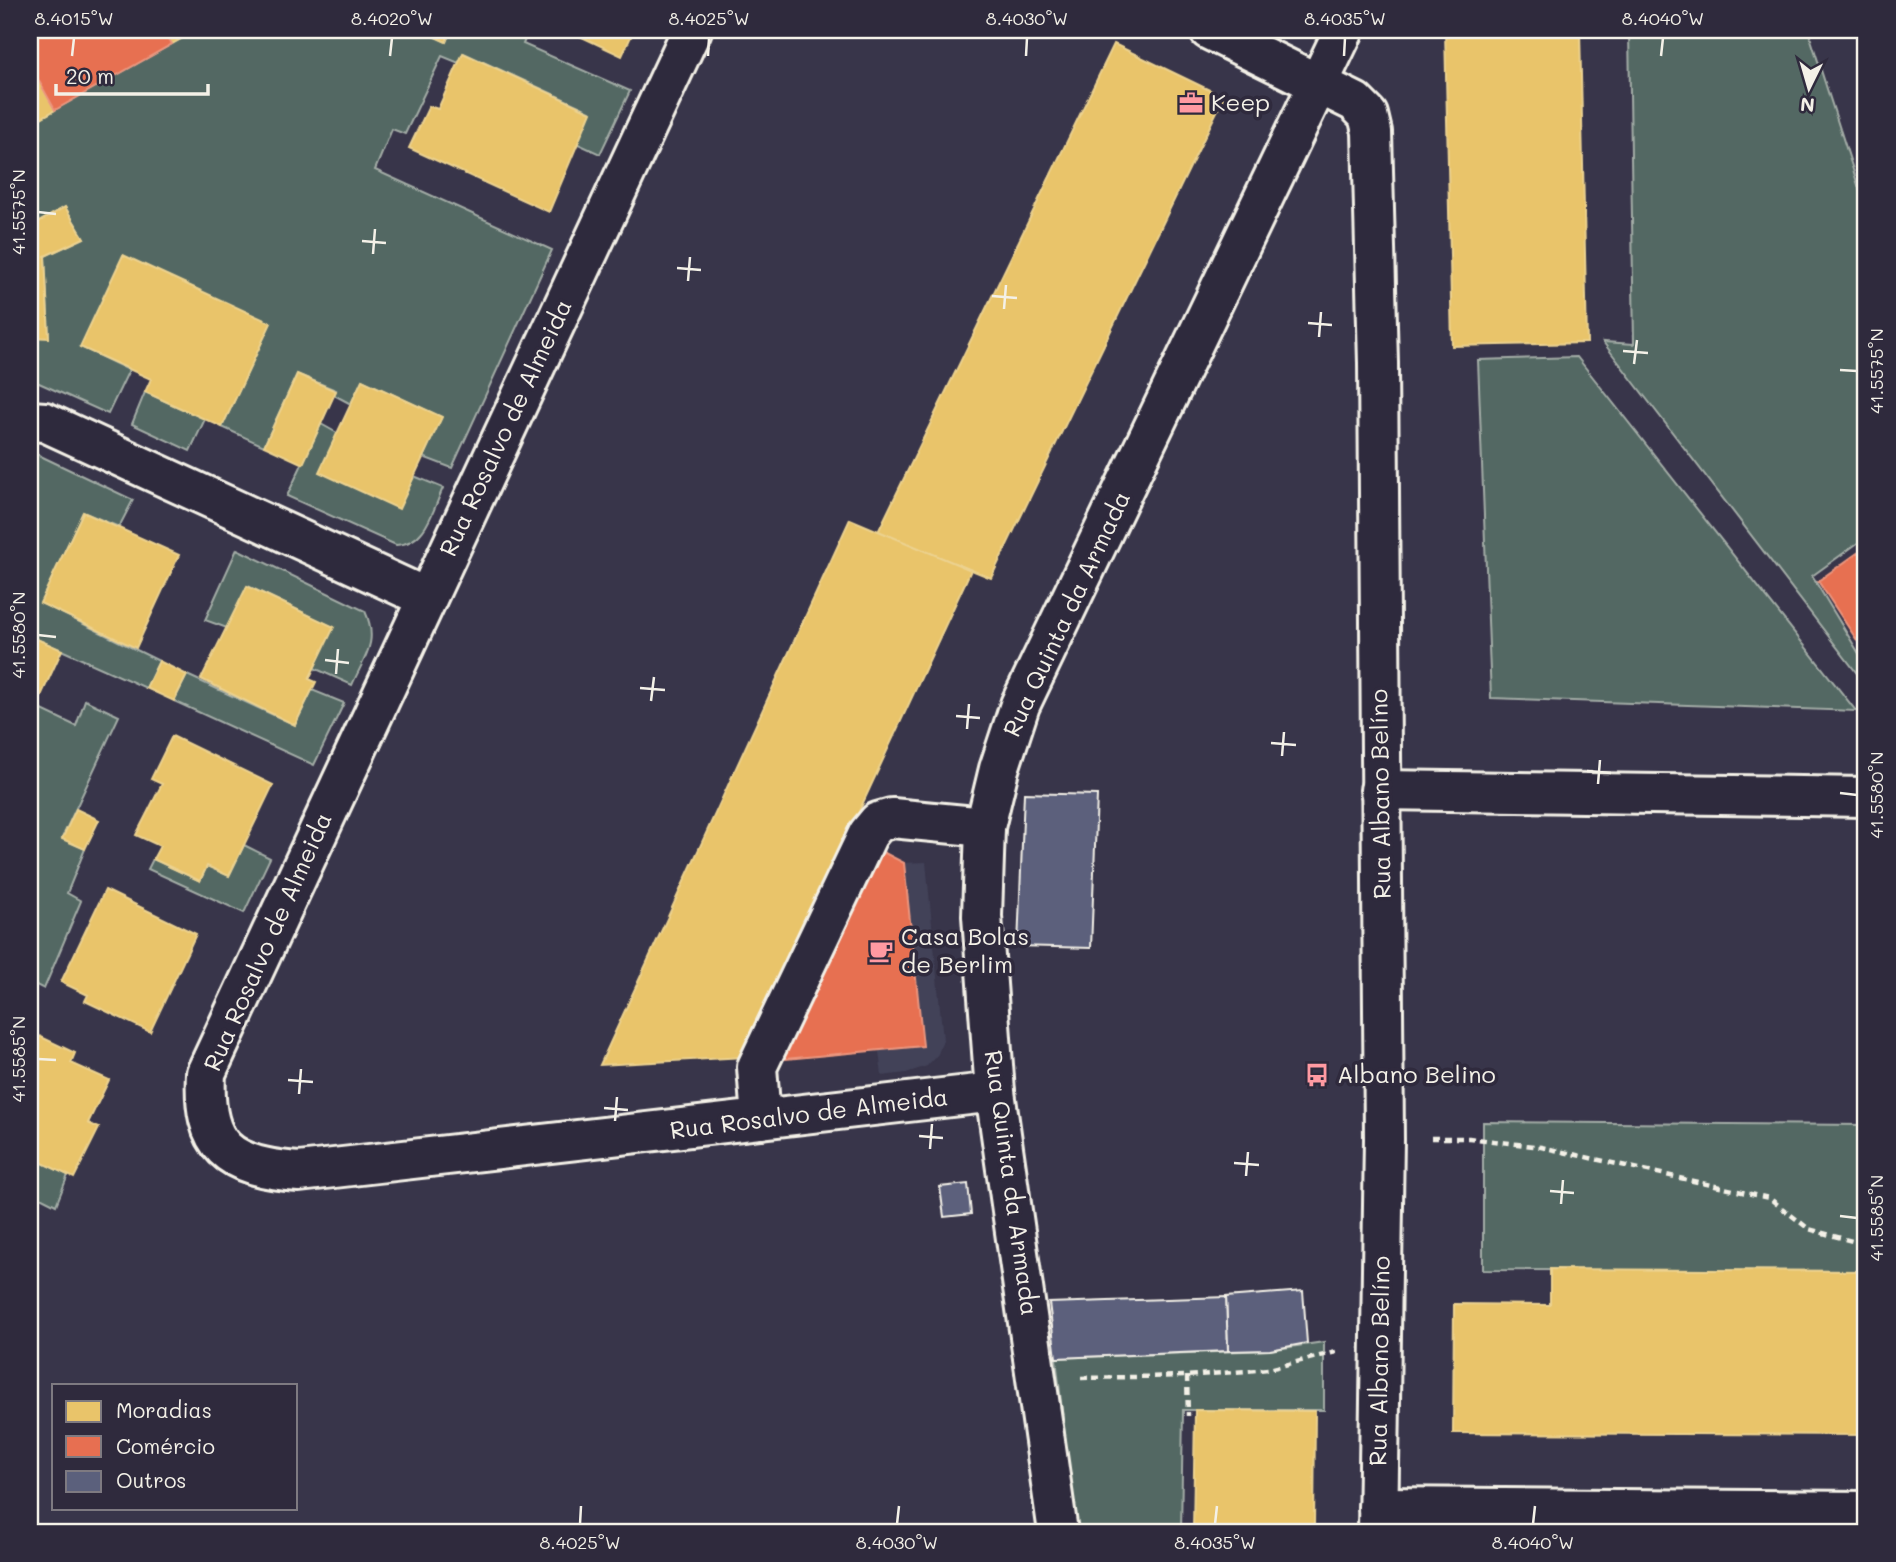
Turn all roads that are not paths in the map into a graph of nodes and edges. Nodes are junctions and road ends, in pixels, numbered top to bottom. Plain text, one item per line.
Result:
1 (692, 30) edge
2 (1209, 30) edge
3 (1345, 30) edge
4 (1320, 82) junction
5 (37, 421) edge
6 (427, 598) junction
7 (1380, 790) junction
8 (1866, 797) edge
9 (985, 827) junction
10 (995, 1092) junction
11 (761, 1119) junction
12 (1866, 1511) edge
13 (1378, 1520) edge
14 (1058, 1532) edge

1 - 6 street, Rua Rosalvo de Almeida
2 - 4 street
3 - 4 street, Rua Quinta da Armada
4 - 7 street, Rua Albano Belíno
4 - 9 street, Rua Quinta da Armada
5 - 6 street
6 - 11 street, Rua Rosalvo de Almeida
7 - 8 street
7 - 13 street, Rua Albano Belíno
9 - 10 street, Rua Quinta da Armada
9 - 11 street
10 - 11 street, Rua Rosalvo de Almeida
10 - 14 street, Rua Quinta da Armada
12 - 13 street

